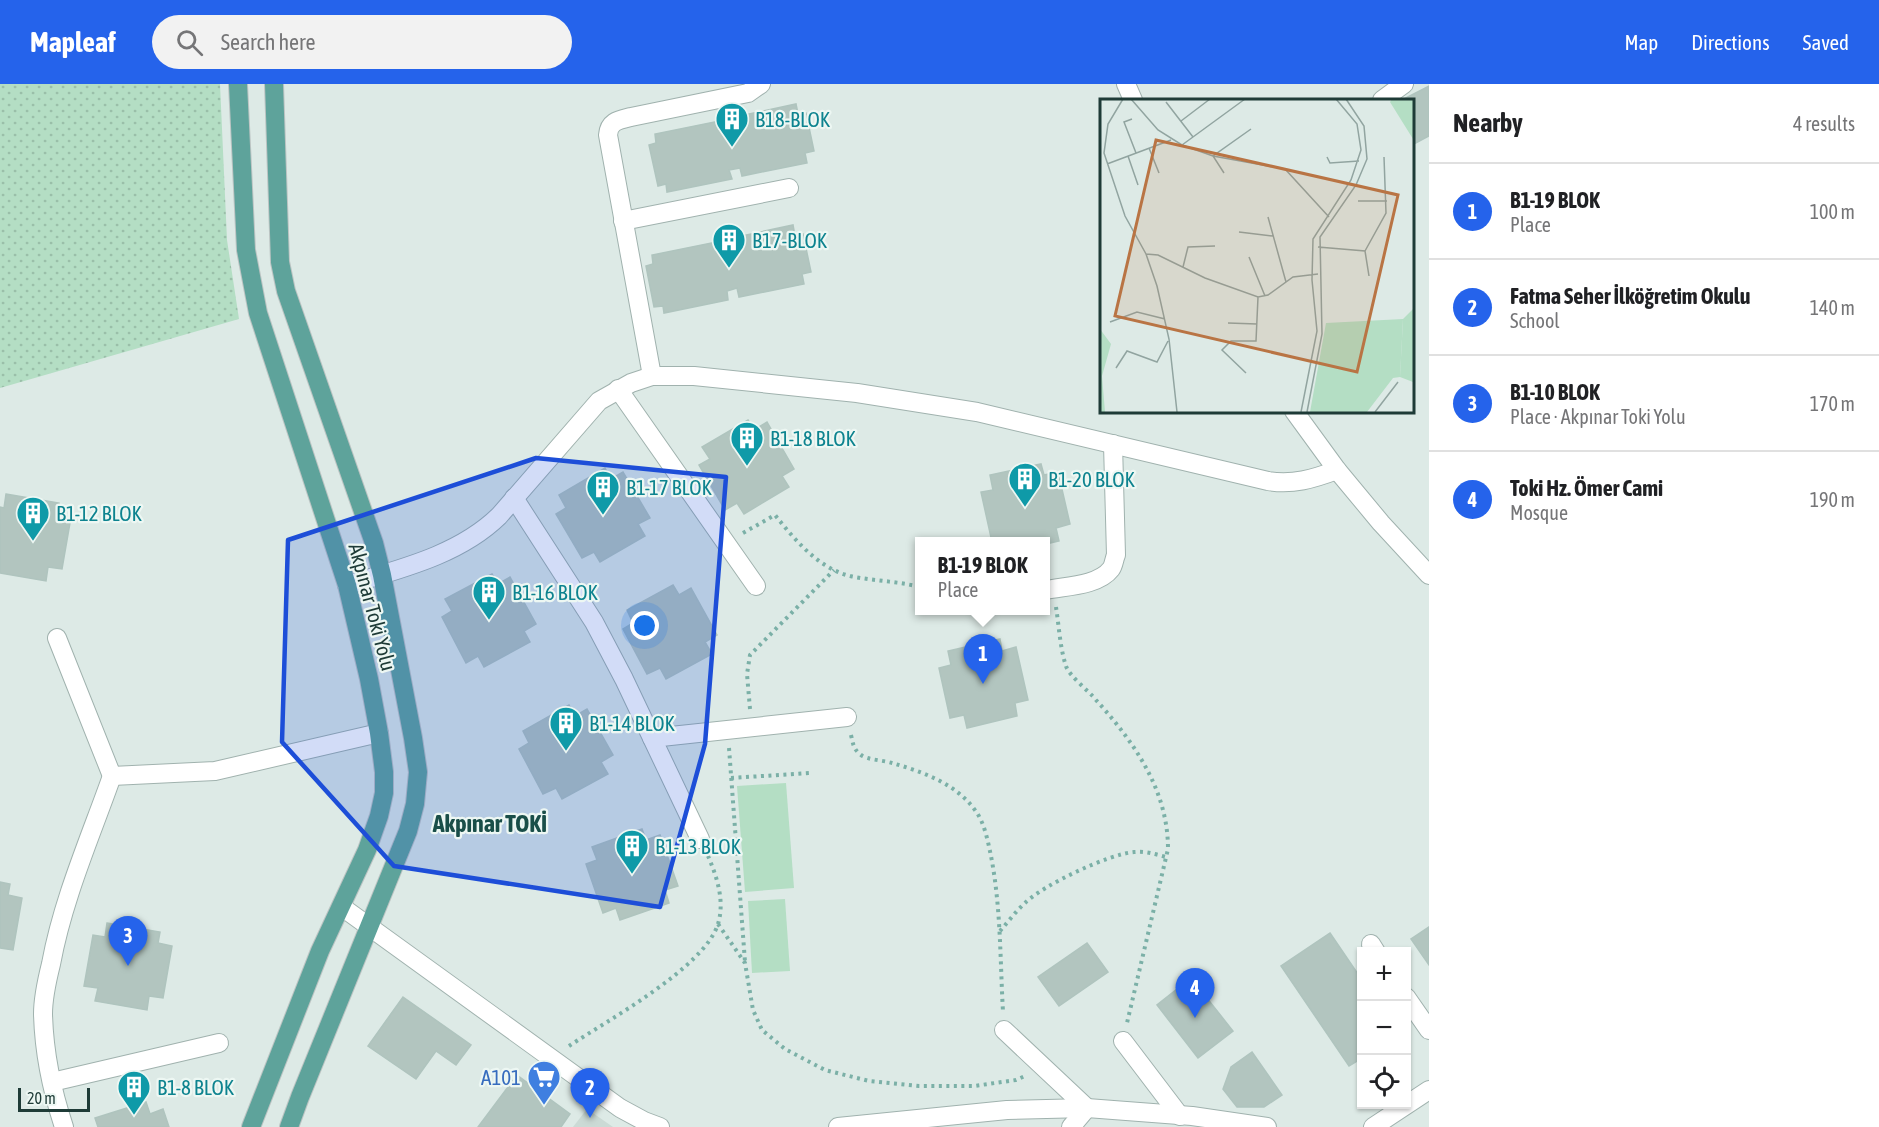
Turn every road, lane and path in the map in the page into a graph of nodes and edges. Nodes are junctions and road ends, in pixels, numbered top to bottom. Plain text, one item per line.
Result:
1 (238, 84) edge
2 (274, 84) edge
3 (762, 84) edge
4 (1126, 84) edge
5 (1404, 84) edge
6 (1133, 99) edge
7 (1383, 99) edge
8 (789, 189) dead end
9 (623, 220) junction
10 (652, 376) junction
11 (618, 389) junction
12 (1295, 412) edge
13 (1113, 444) junction
14 (1337, 470) junction
15 (514, 498) junction
16 (726, 543) junction
17 (834, 570) junction
18 (382, 575) junction
19 (1429, 575) edge
20 (347, 585) junction
21 (756, 586) dead end
22 (915, 586) edge
23 (1050, 589) edge
24 (1050, 594) edge
25 (57, 638) dead end
26 (847, 717) joint
27 (751, 727) junction
28 (728, 730) junction
29 (379, 733) junction
30 (652, 738) junction
31 (810, 773) dead end
32 (112, 776) junction
33 (731, 778) junction
34 (700, 839) joint
35 (1166, 857) junction
36 (342, 907) junction
37 (718, 924) junction
38 (369, 926) junction
39 (1000, 931) junction
40 (745, 963) junction
41 (1410, 1001) edge
42 (1004, 1030) joint
43 (1429, 1030) edge
44 (1123, 1041) joint
45 (219, 1043) dead end
46 (551, 1058) junction
47 (1042, 1067) junction
48 (52, 1082) junction
49 (1429, 1090) edge
50 (1087, 1108) junction
51 (1180, 1116) junction
52 (64, 1127) edge
53 (251, 1127) edge
54 (290, 1127) edge
55 (660, 1127) edge
56 (838, 1127) edge
57 (1071, 1127) edge
58 (1267, 1127) edge
59 (1373, 1127) edge

1 - 20 main road, Akpınar Toki Yolu
2 - 18 main road, Akpınar Toki Yolu
3 - 9 street
4 - 6 street
5 - 7 street
8 - 9 street
9 - 10 street
10 - 11 street
10 - 13 street
11 - 15 street
11 - 16 street
12 - 14 street
13 - 14 street
13 - 23 street
14 - 19 street
15 - 18 street
15 - 30 street
16 - 17 path
16 - 21 street
17 - 22 path
17 - 27 path
18 - 20 street
18 - 38 main road, Akpınar Toki Yolu
20 - 29 main road, Akpınar Toki Yolu
24 - 35 path
25 - 32 street
26 - 27 street
26 - 39 path
27 - 28 street
28 - 30 street
28 - 33 path
29 - 32 street
29 - 36 main road, Akpınar Toki Yolu
30 - 34 street
31 - 33 path
32 - 48 street
33 - 40 path
34 - 37 path
35 - 39 path
35 - 44 path
36 - 38 street
36 - 53 main road, Akpınar Toki Yolu
37 - 40 path
37 - 46 path
38 - 46 street
38 - 54 main road, Akpınar Toki Yolu
39 - 42 path
40 - 47 path
41 - 43 street
42 - 47 street
44 - 51 street
45 - 48 street
46 - 55 street
47 - 50 street
48 - 52 street
49 - 59 street
50 - 51 street
50 - 56 street
50 - 57 street
51 - 58 street

